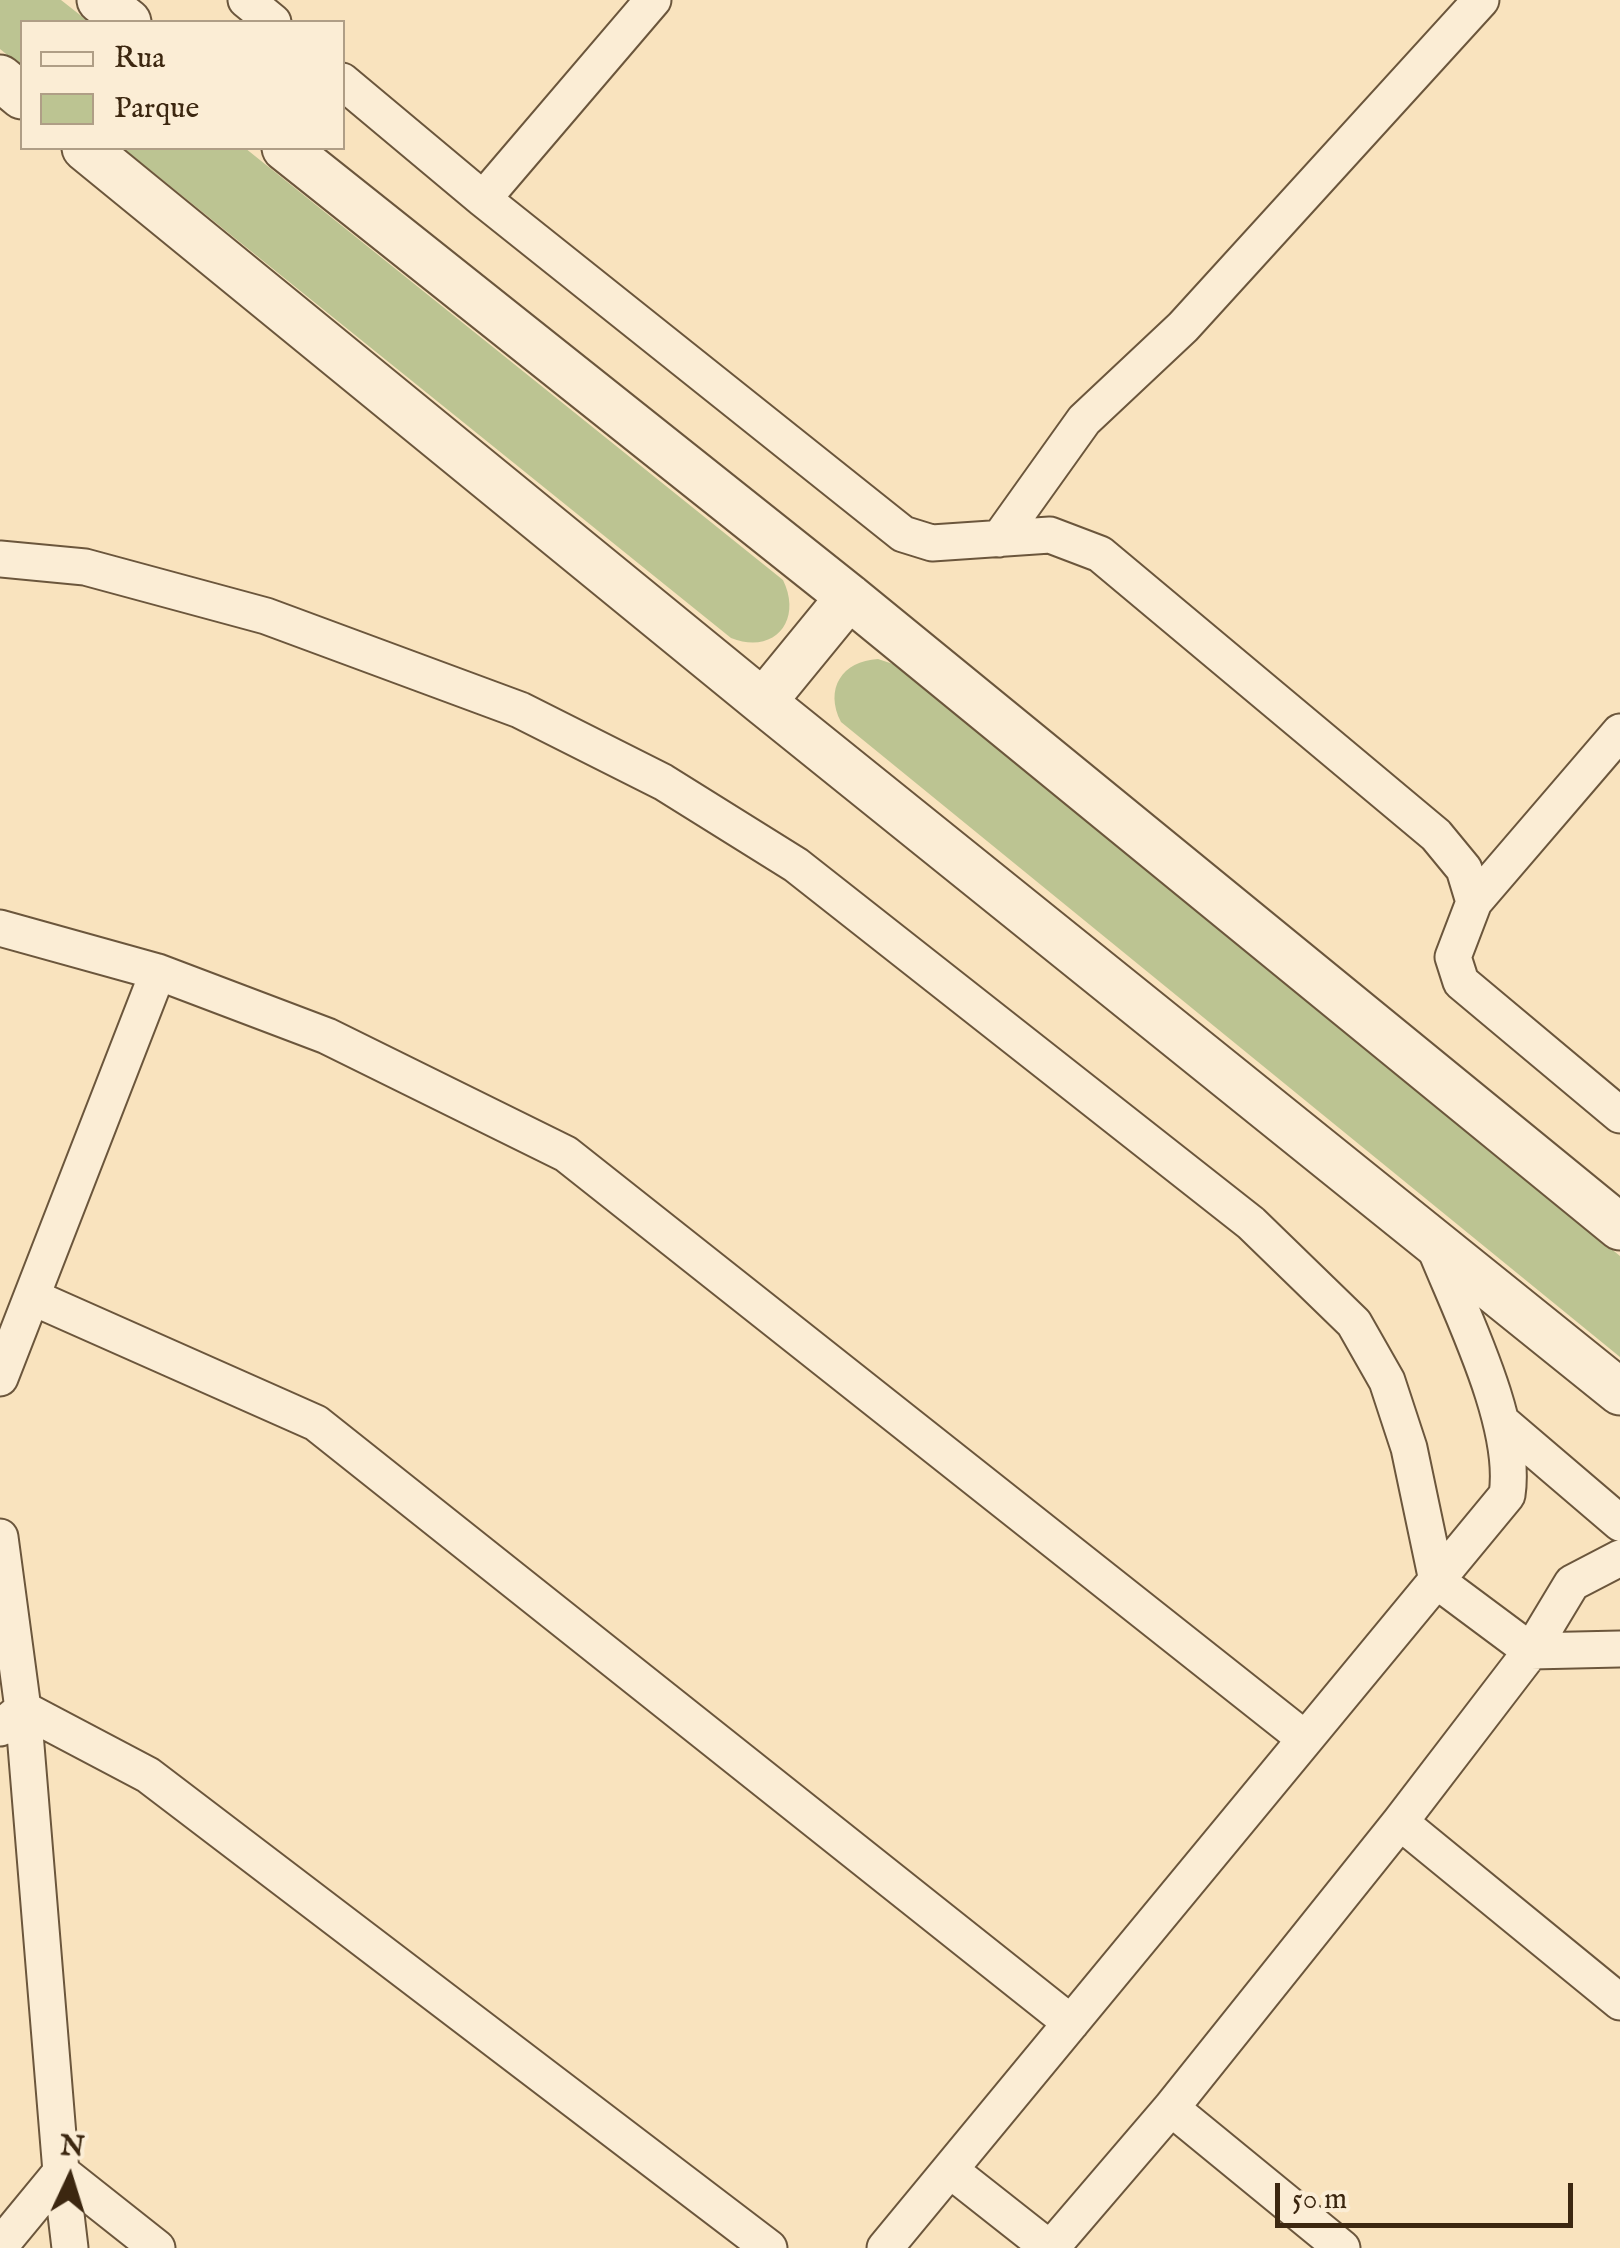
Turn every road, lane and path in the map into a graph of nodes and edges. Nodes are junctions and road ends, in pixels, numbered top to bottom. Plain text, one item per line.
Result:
1 (100, 0) edge
2 (246, 0) edge
3 (652, 0) edge
4 (1481, 0) edge
5 (125, 20) edge
6 (270, 20) edge
7 (0, 78) edge
8 (345, 84) edge
9 (20, 94) edge
10 (87, 150) edge
11 (288, 150) edge
12 (483, 199) junction
13 (999, 539) junction
14 (0, 560) edge
15 (849, 597) junction
16 (763, 702) junction
17 (1620, 732) edge
18 (1474, 902) junction
19 (0, 928) edge
20 (158, 972) junction
21 (1620, 1115) edge
22 (1620, 1227) edge
23 (1433, 1243) junction
24 (32, 1298) junction
25 (0, 1378) edge
26 (1620, 1392) edge
27 (1503, 1423) junction
28 (1620, 1523) edge
29 (0, 1537) edge
30 (1620, 1558) edge
31 (1437, 1580) junction
32 (1620, 1649) edge
33 (1531, 1651) junction
34 (12, 1718) edge
35 (1304, 1738) junction
36 (1400, 1822) junction
37 (1620, 2002) edge
38 (1071, 2023) junction
39 (1171, 2108) junction
40 (950, 2170) junction
41 (60, 2172) junction
42 (0, 2246) edge
43 (70, 2248) edge
44 (157, 2248) edge
45 (769, 2248) edge
46 (885, 2248) edge
47 (1050, 2248) edge
48 (1342, 2248) edge

1 - 5 street
2 - 6 street
3 - 12 street
4 - 13 street
7 - 9 street
8 - 12 street
10 - 16 street
11 - 15 street
12 - 13 street
13 - 18 street
14 - 31 street
15 - 16 street
15 - 22 street
16 - 23 street
17 - 18 street
18 - 21 street
19 - 20 street
20 - 24 street
20 - 35 street
23 - 26 street
23 - 27 street
24 - 25 street
24 - 38 street
27 - 28 street
27 - 31 street
29 - 34 street
30 - 33 street
31 - 33 street
31 - 35 street
32 - 33 street
33 - 36 street
34 - 41 street
34 - 45 street
35 - 38 street
36 - 37 street
36 - 39 street
38 - 40 street
39 - 47 street
39 - 48 street
40 - 46 street
40 - 47 street
41 - 42 street
41 - 43 street
41 - 44 street

